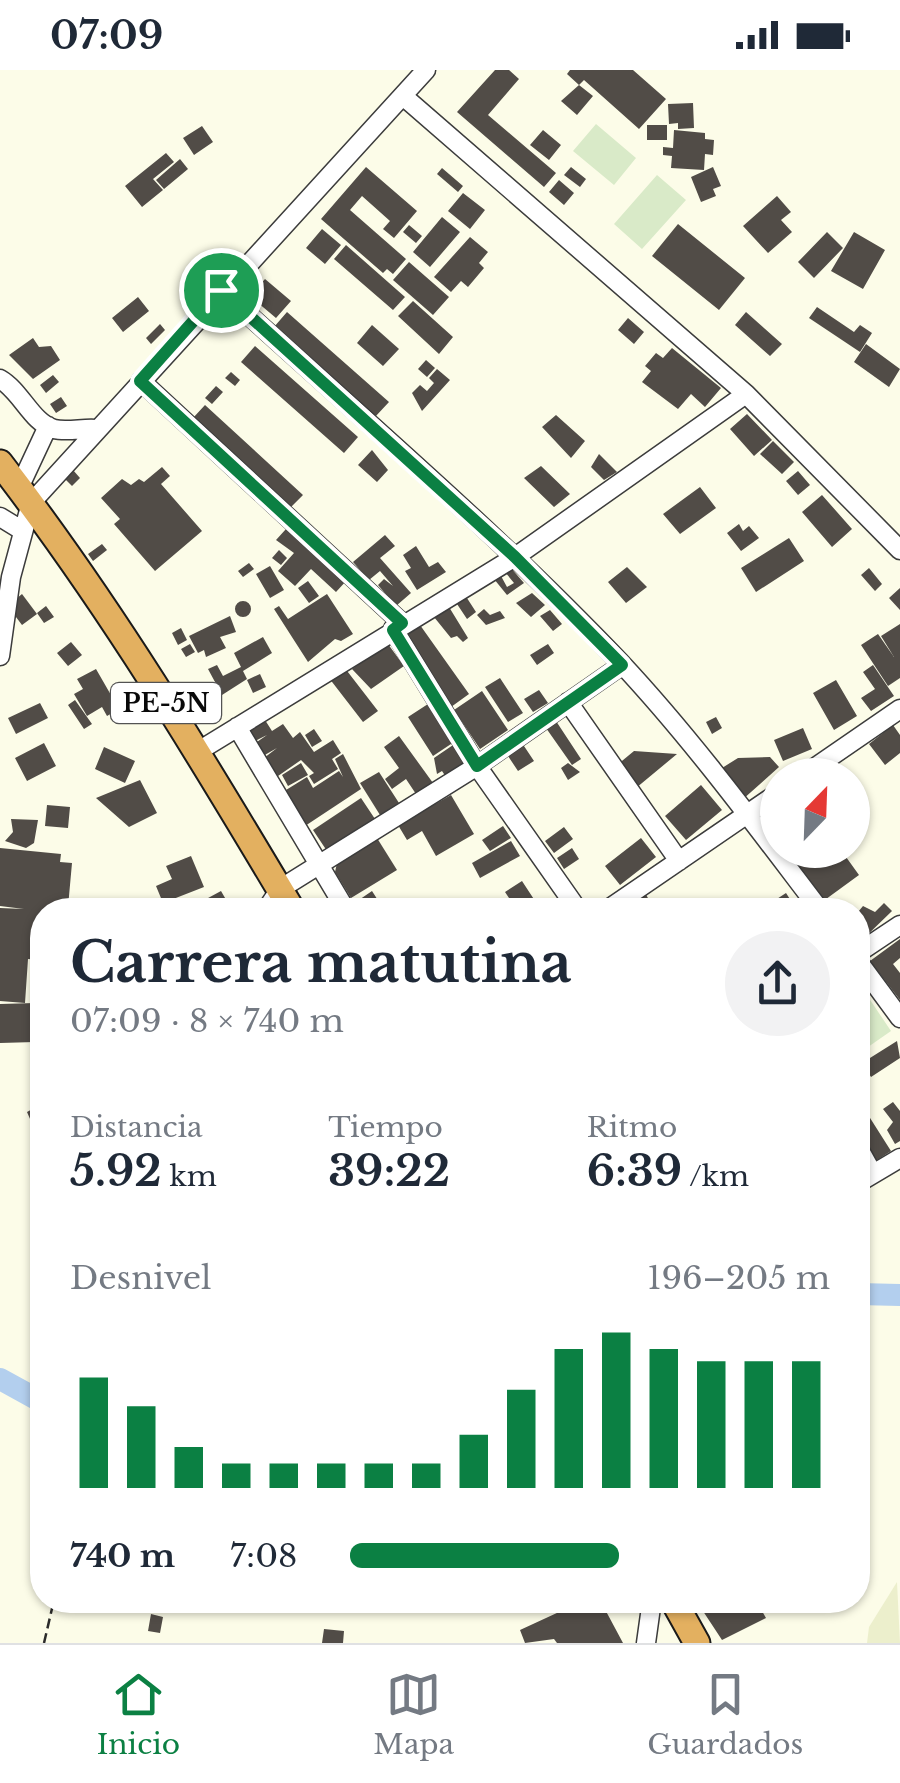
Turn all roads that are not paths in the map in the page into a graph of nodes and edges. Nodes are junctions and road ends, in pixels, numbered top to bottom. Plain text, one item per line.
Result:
1 (426, 70) edge
2 (403, 96) junction
3 (221, 290) junction
4 (0, 380) edge
5 (140, 381) junction
6 (746, 394) junction
7 (48, 426) junction
8 (95, 429) junction
9 (0, 463) edge
10 (25, 495) junction
11 (0, 517) edge
12 (23, 531) junction
13 (900, 550) edge
14 (515, 557) junction
15 (398, 626) junction
16 (0, 656) edge
17 (622, 665) junction
18 (568, 702) junction
19 (900, 709) edge
20 (238, 727) junction
21 (198, 752) junction
22 (829, 758) edge
23 (477, 766) junction
24 (760, 805) edge
25 (747, 814) junction
26 (678, 861) junction
27 (319, 865) junction
28 (276, 898) edge
29 (284, 898) edge
30 (339, 898) edge
31 (570, 898) edge
32 (624, 898) edge
33 (811, 898) edge
34 (900, 925) edge
35 (870, 948) edge
36 (870, 974) edge
37 (900, 1018) edge
38 (900, 1158) edge
39 (870, 1175) edge
40 (660, 1613) edge
41 (670, 1613) edge
42 (692, 1640) edge
43 (646, 1643) edge

1 - 2 street
2 - 3 street
2 - 6 street
3 - 5 street
3 - 14 street
4 - 7 street
5 - 8 street
5 - 15 street
6 - 13 street
6 - 14 street
7 - 8 street
7 - 10 street
8 - 10 street
9 - 10 highway, PE-5N
10 - 12 street
10 - 21 highway, PE-5N
11 - 12 street
12 - 16 street
14 - 15 street
14 - 17 street
15 - 20 street
15 - 23 street
17 - 18 street
17 - 25 street
18 - 23 street
18 - 26 street
19 - 22 street
20 - 21 street
20 - 27 street
21 - 28 highway, PE-5N
23 - 27 street
23 - 31 street
24 - 25 street
25 - 26 street
25 - 33 street
26 - 32 street
27 - 29 street
27 - 30 street
34 - 35 street
36 - 37 street
38 - 39 street
40 - 43 street
41 - 42 highway

